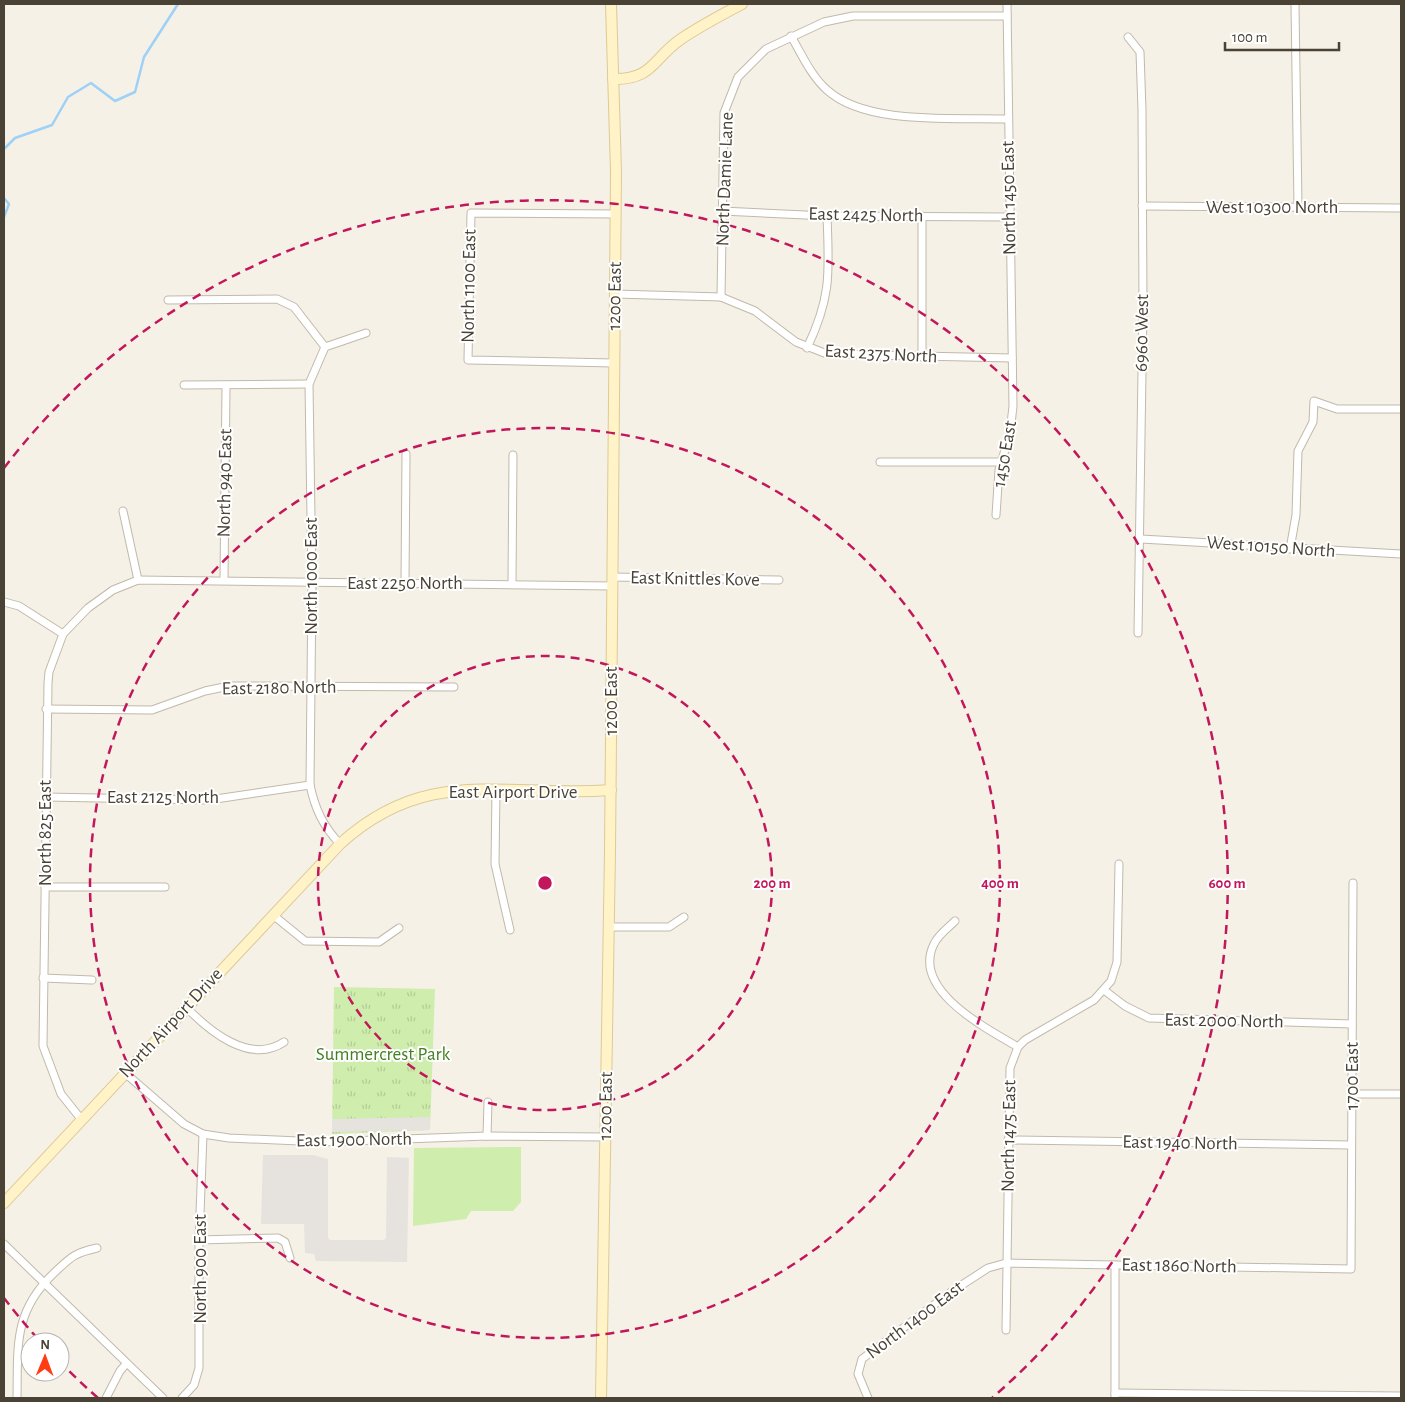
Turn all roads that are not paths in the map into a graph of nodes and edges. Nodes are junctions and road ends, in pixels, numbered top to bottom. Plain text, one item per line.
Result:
1 (611, 4) edge
2 (742, 4) edge
3 (1007, 4) edge
4 (1295, 4) edge
5 (1007, 16) junction
6 (792, 36) junction
7 (1128, 37) dead end
8 (613, 80) junction
9 (1008, 119) junction
10 (1142, 206) junction
11 (1298, 207) junction
12 (1401, 208) edge
13 (722, 211) junction
14 (616, 214) junction
15 (826, 216) junction
16 (922, 216) junction
17 (1010, 217) junction
18 (615, 294) junction
19 (721, 297) junction
20 (168, 300) dead end
21 (366, 333) dead end
22 (325, 347) junction
23 (807, 348) junction
24 (922, 357) junction
25 (1012, 358) junction
26 (614, 364) junction
27 (309, 384) junction
28 (184, 385) dead end
29 (226, 386) junction
30 (1013, 393) joint
31 (1401, 409) edge
32 (406, 454) dead end
33 (513, 455) dead end
34 (880, 462) dead end
35 (1001, 462) junction
36 (123, 511) dead end
37 (996, 515) dead end
38 (1141, 539) junction
39 (1290, 549) junction
40 (1401, 554) edge
41 (138, 580) junction
42 (224, 580) junction
43 (779, 580) dead end
44 (612, 581) junction
45 (312, 583) junction
46 (405, 583) junction
47 (512, 584) junction
48 (4, 602) edge
49 (1138, 633) dead end
50 (63, 634) junction
51 (311, 687) junction
52 (454, 687) dead end
53 (46, 709) junction
54 (310, 785) junction
55 (496, 789) junction
56 (611, 790) junction
57 (45, 797) junction
58 (340, 844) junction
59 (1119, 864) dead end
60 (1353, 883) dead end
61 (45, 887) junction
62 (165, 887) dead end
63 (274, 915) junction
64 (684, 917) dead end
65 (955, 921) dead end
66 (609, 927) junction
67 (399, 928) dead end
68 (510, 930) dead end
69 (43, 978) junction
70 (92, 980) dead end
71 (1104, 990) junction
72 (186, 1007) junction
73 (1352, 1024) junction
74 (284, 1042) dead end
75 (1018, 1047) junction
76 (125, 1073) junction
77 (1352, 1094) junction
78 (1401, 1094) edge
79 (488, 1102) dead end
80 (81, 1119) junction
81 (203, 1134) junction
82 (487, 1136) junction
83 (606, 1137) junction
84 (1008, 1140) junction
85 (1352, 1145) junction
86 (4, 1203) edge
87 (199, 1240) junction
88 (4, 1244) edge
89 (96, 1248) dead end
90 (290, 1258) dead end
91 (1006, 1263) junction
92 (1115, 1265) junction
93 (1351, 1270) joint
94 (44, 1283) junction
95 (1006, 1330) dead end
96 (126, 1364) junction
97 (1115, 1396) edge
98 (1401, 1396) edge
99 (17, 1398) edge
100 (106, 1398) edge
101 (163, 1398) edge
102 (182, 1398) edge
103 (602, 1398) edge
104 (868, 1398) edge

1 - 8 main road, 1200 East
2 - 8 main road
3 - 5 street, North 1450 East
4 - 11 street
5 - 6 street, North Damie Lane
5 - 9 street, North 1450 East
6 - 9 street
6 - 13 street, North Damie Lane
7 - 10 street, 6960 West
8 - 14 main road, 1200 East
9 - 17 street, North 1450 East
10 - 11 street, West 10300 North
10 - 38 street, 6960 West
11 - 12 street, West 10300 North
13 - 15 street, East 2425 North
13 - 19 street, North Damie Lane
14 - 18 main road, 1200 East
14 - 26 street, North 1100 East
15 - 16 street, East 2425 North
15 - 23 street
16 - 17 street, East 2425 North
16 - 24 street
17 - 25 street, North 1450 East
18 - 19 street, East 2375 North
18 - 26 main road, 1200 East
19 - 23 street, East 2375 North
20 - 22 street
21 - 22 street
22 - 27 street, North 1000 East
23 - 24 street, East 2375 North
24 - 25 street, East 2375 North
25 - 30 street, North 1450 East
26 - 44 main road, 1200 East
27 - 29 street
27 - 45 street, North 1000 East
28 - 29 street
29 - 42 street, North 940 East
30 - 35 street, 1450 East
31 - 39 street
32 - 46 street
33 - 47 street
34 - 35 street
35 - 37 street, 1450 East
36 - 41 street
38 - 39 street, West 10150 North
38 - 49 street, 6960 West
39 - 40 street, West 10150 North
41 - 42 street, East 2250 North
41 - 50 street, North 825 East
42 - 45 street, East 2250 North
43 - 44 street, East Knittles Kove
44 - 47 street, East 2250 North
44 - 56 main road, 1200 East
45 - 46 street, East 2250 North
45 - 51 street, North 1000 East
46 - 47 street, East 2250 North
48 - 50 street
50 - 53 street, North 825 East
51 - 52 street, East 2180 North
51 - 53 street, East 2180 North
51 - 54 street, North 1000 East
53 - 57 street, North 825 East
54 - 57 street, East 2125 North
54 - 58 street, North 1000 East
55 - 56 main road, East Airport Drive
55 - 58 main road, East Airport Drive
55 - 68 street
56 - 66 main road, 1200 East
57 - 61 street, North 825 East
58 - 63 main road, North Airport Drive
59 - 71 street
60 - 73 street, 1700 East
61 - 62 street
61 - 69 street, North 825 East
63 - 67 street
63 - 72 main road, North Airport Drive
64 - 66 street
65 - 75 street
66 - 83 main road, 1200 East
69 - 70 street
69 - 80 street, North 825 East
71 - 73 street, East 2000 North
71 - 75 street
72 - 74 street
72 - 76 main road, North Airport Drive
73 - 77 street, 1700 East
75 - 84 street, North 1475 East
76 - 80 main road, North Airport Drive
76 - 81 street, East 1900 North
77 - 78 street
77 - 85 street, 1700 East
79 - 82 street
80 - 86 main road, North Airport Drive
81 - 82 street, East 1900 North
81 - 87 street, North 900 East
82 - 83 street, East 1900 North
83 - 103 main road, 1200 East
84 - 85 street, East 1940 North
84 - 91 street, North 1475 East
85 - 93 street, 1700 East
87 - 90 street
87 - 102 street, North 900 East
88 - 94 street
89 - 94 street
91 - 92 street, East 1860 North
91 - 95 street, North 1475 East
91 - 104 street, North 1400 East
92 - 93 street, East 1860 North
92 - 97 street
94 - 96 street
94 - 99 street
96 - 100 street
96 - 101 street
97 - 98 street

